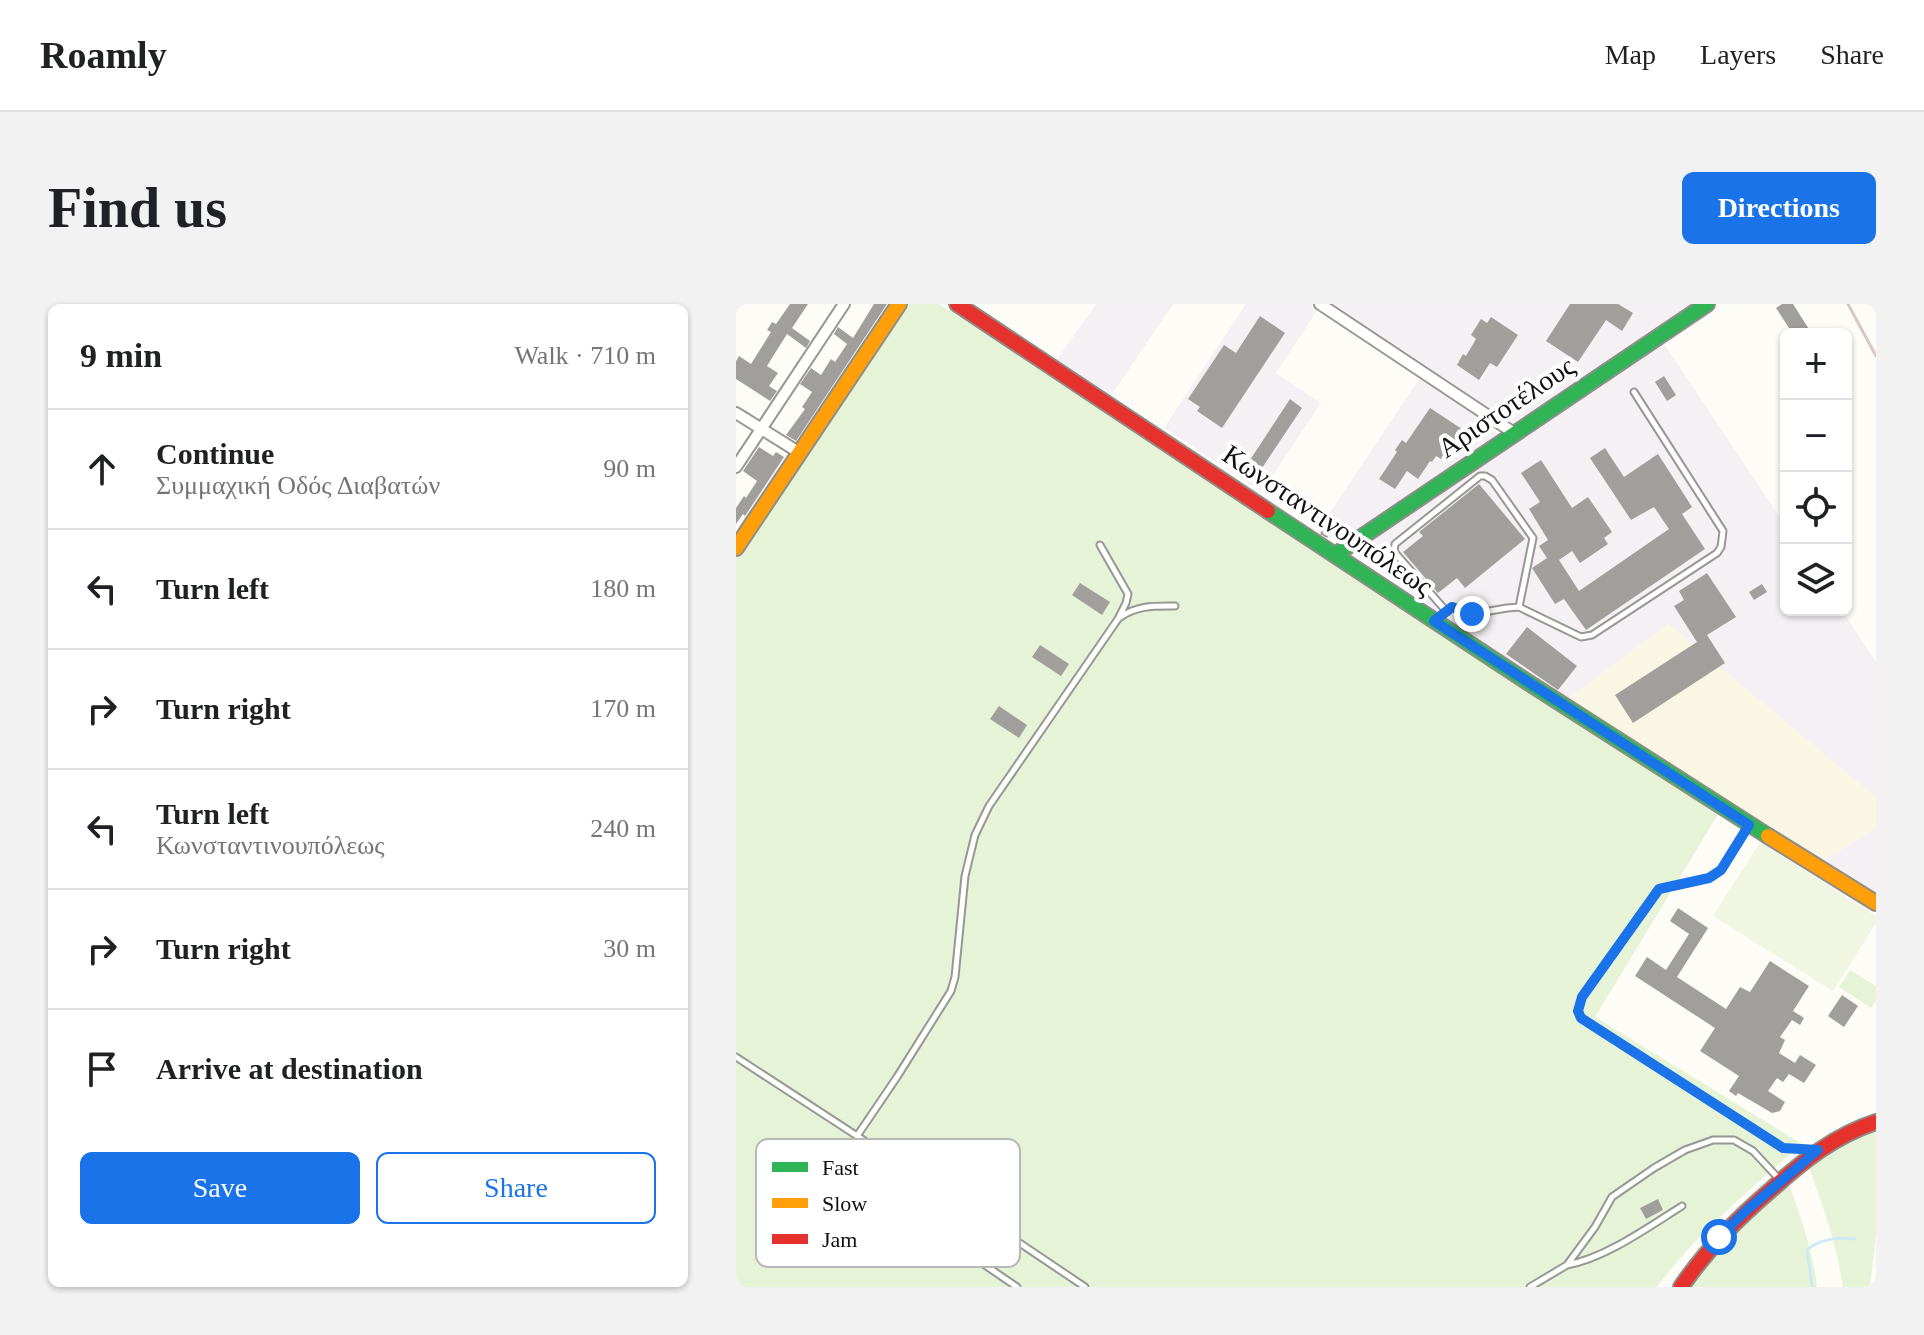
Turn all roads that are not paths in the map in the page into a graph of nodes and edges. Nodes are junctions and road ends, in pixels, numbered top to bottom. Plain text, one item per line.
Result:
1 (844, 304) edge
2 (899, 304) edge
3 (957, 304) edge
4 (1320, 304) edge
5 (1707, 304) edge
6 (1634, 392) dead end
7 (736, 413) edge
8 (761, 429) junction
9 (1514, 433) junction
10 (800, 453) junction
11 (736, 467) edge
12 (1100, 545) dead end
13 (736, 548) edge
14 (1335, 555) junction
15 (1175, 606) dead end
16 (1519, 607) junction
17 (1447, 612) junction
18 (1118, 619) junction
19 (1434, 621) junction
20 (1876, 903) edge
21 (736, 1057) edge
22 (1876, 1121) edge
23 (857, 1136) junction
24 (862, 1139) edge
25 (1781, 1181) junction
26 (1682, 1206) dead end
27 (1020, 1244) edge
28 (1567, 1265) junction
29 (988, 1267) edge
30 (1017, 1287) edge
31 (1085, 1287) edge
32 (1530, 1287) edge
33 (1681, 1287) edge

1 - 8 street
2 - 10 street
3 - 14 street, Κωνσταντινουπόλεως
4 - 9 street
5 - 9 street, Αριστοτέλους
6 - 16 lane
7 - 8 street
8 - 10 street
8 - 11 street
9 - 14 street, Αριστοτέλους
10 - 13 street
12 - 18 lane
14 - 19 street, Κωνσταντινουπόλεως
15 - 18 lane
16 - 17 lane
16 - 17 lane
17 - 19 lane
18 - 23 lane
19 - 20 street, Κωνσταντινουπόλεως
21 - 23 lane
22 - 25 street
23 - 24 lane
25 - 28 lane
25 - 33 street
26 - 28 lane
27 - 31 lane
28 - 32 lane
29 - 30 lane

